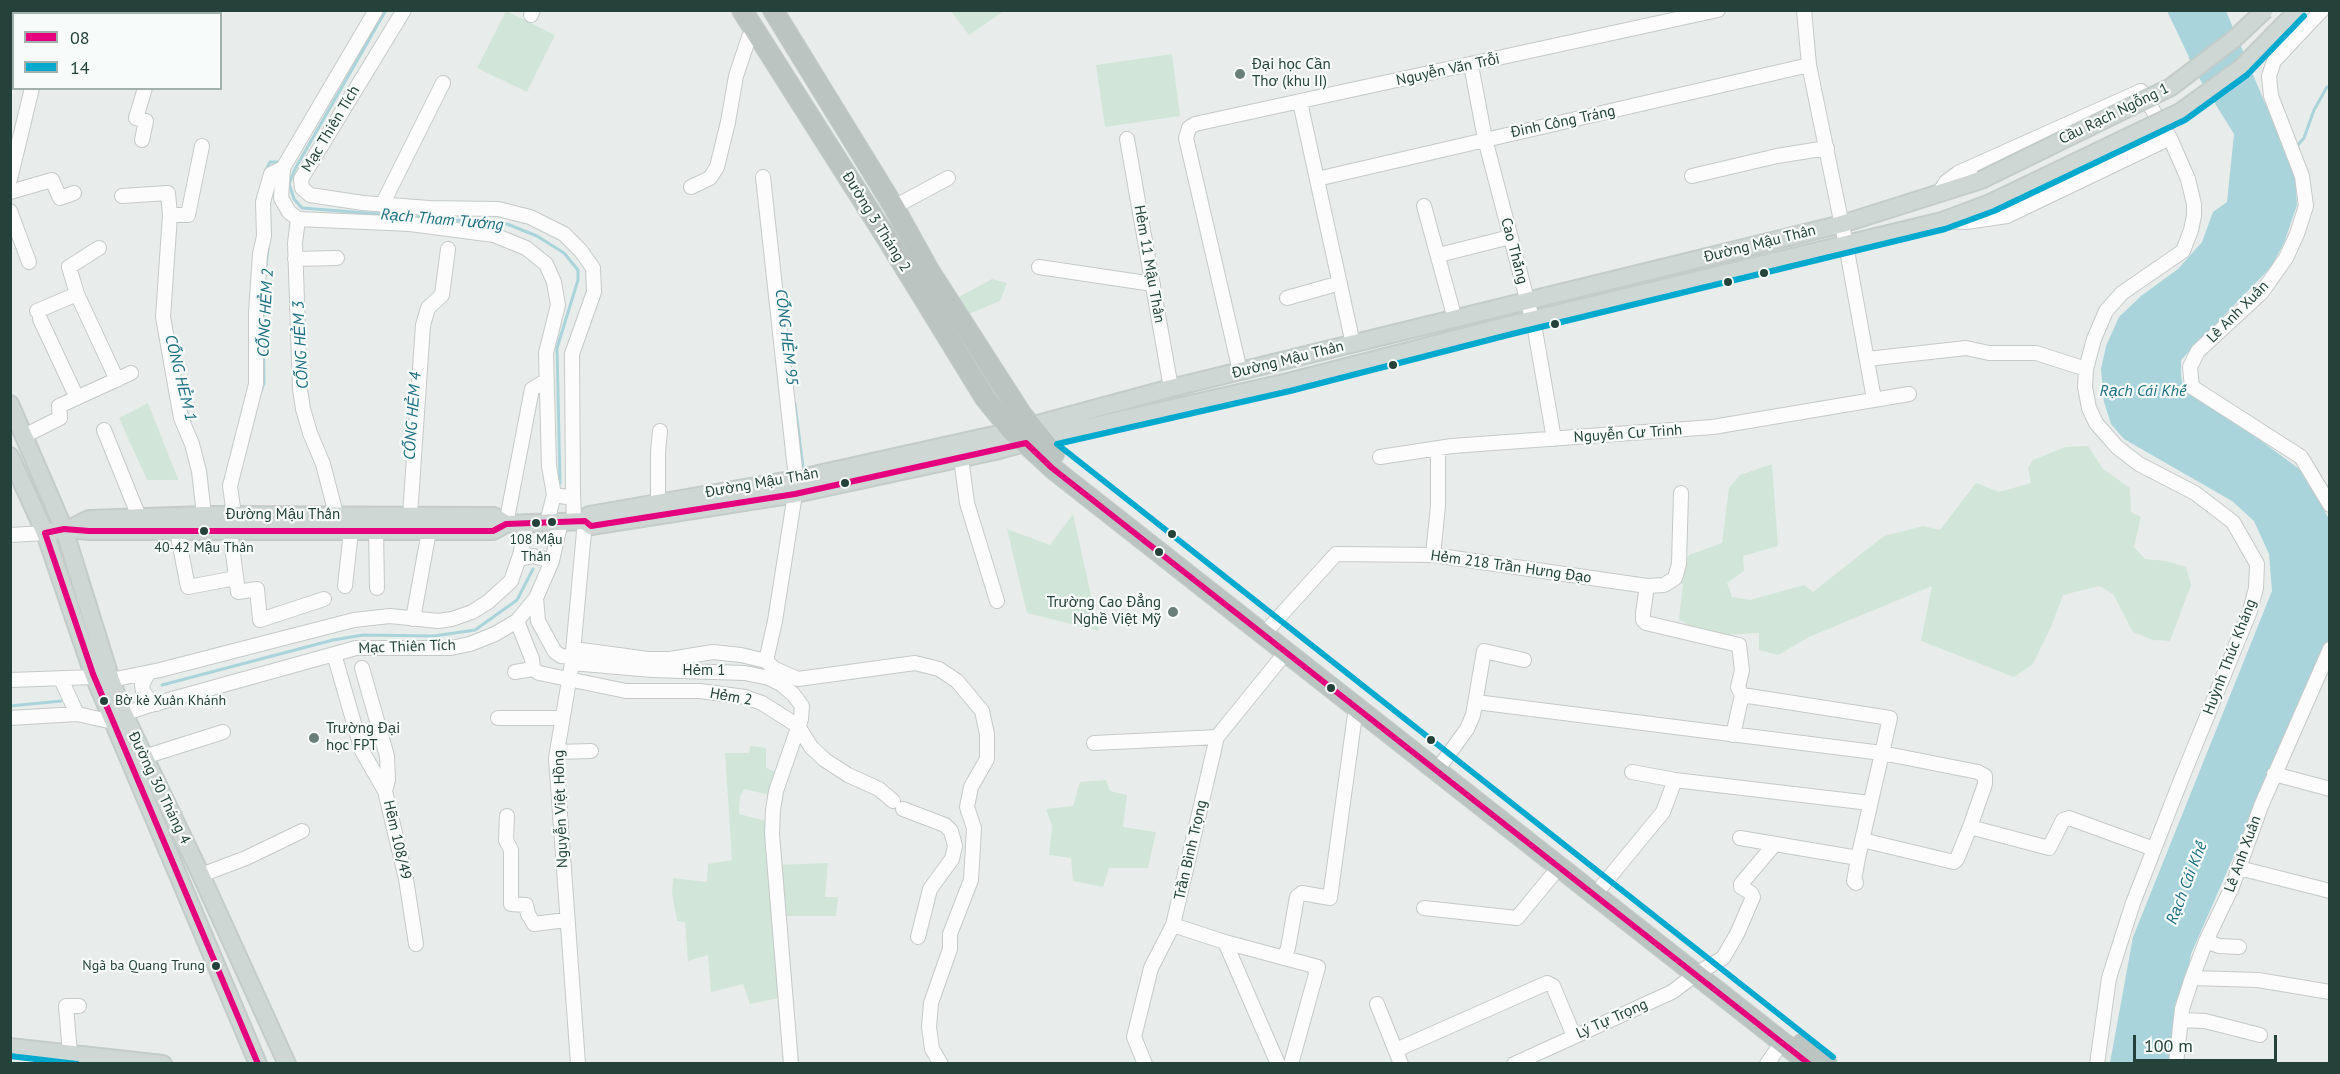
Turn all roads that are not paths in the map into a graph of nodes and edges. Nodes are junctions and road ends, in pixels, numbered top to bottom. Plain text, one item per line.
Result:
1 (376, 10) edge
2 (382, 10) edge
3 (742, 10) edge
4 (773, 10) edge
5 (1718, 10) edge
6 (1804, 10) edge
7 (2265, 10) edge
8 (2298, 10) edge
9 (2322, 10) edge
10 (399, 17) edge
11 (755, 31) junction
12 (1471, 65) junction
13 (1809, 65) junction
14 (443, 83) dead end
15 (32, 90) edge
16 (144, 90) edge
17 (1300, 102) junction
18 (2170, 138) junction
19 (1127, 139) dead end
20 (1485, 139) junction
21 (142, 140) dead end
22 (202, 146) dead end
23 (1827, 148) junction
24 (285, 164) junction
25 (1692, 176) dead end
26 (763, 177) dead end
27 (948, 178) dead end
28 (10, 179) edge
29 (1317, 179) junction
30 (1980, 180) joint
31 (691, 187) dead end
32 (10, 192) edge
33 (74, 193) dead end
34 (1939, 194) junction
35 (122, 196) dead end
36 (1990, 202) joint
37 (382, 205) junction
38 (1424, 206) dead end
39 (894, 207) junction
40 (10, 210) edge
41 (170, 215) junction
42 (298, 219) junction
43 (1942, 221) junction
44 (1842, 224) junction
45 (1510, 237) junction
46 (1846, 245) junction
47 (99, 248) dead end
48 (448, 249) dead end
49 (1439, 255) junction
50 (338, 258) dead end
51 (296, 260) junction
52 (29, 262) dead end
53 (1039, 267) dead end
54 (1340, 283) junction
55 (1153, 284) junction
56 (77, 294) junction
57 (1287, 298) dead end
58 (1528, 301) junction
59 (1455, 319) junction
60 (1532, 321) junction
61 (1353, 344) junction
62 (1867, 359) junction
63 (1284, 360) junction
64 (2086, 369) junction
65 (1240, 371) junction
66 (131, 373) dead end
67 (117, 380) junction
68 (547, 380) junction
69 (1288, 382) junction
70 (1171, 388) junction
71 (1909, 394) dead end
72 (77, 398) junction
73 (1874, 399) junction
74 (10, 404) edge
75 (104, 430) dead end
76 (660, 430) dead end
77 (1027, 435) junction
78 (24, 436) junction
79 (1554, 439) junction
80 (1438, 449) junction
81 (10, 456) edge
82 (1380, 457) dead end
83 (961, 458) junction
84 (795, 486) junction
85 (573, 493) junction
86 (1681, 493) dead end
87 (554, 495) junction
88 (2327, 497) edge
89 (658, 501) junction
90 (336, 514) junction
91 (204, 515) junction
92 (410, 515) junction
93 (139, 517) junction
94 (571, 520) junction
95 (232, 523) junction
96 (527, 523) junction
97 (506, 524) junction
98 (169, 526) junction
99 (66, 529) junction
100 (351, 531) junction
101 (376, 531) junction
102 (429, 531) junction
103 (45, 533) junction
104 (10, 535) edge
105 (1433, 555) junction
106 (519, 559) junction
107 (552, 561) junction
108 (237, 585) junction
109 (345, 586) dead end
110 (1647, 586) junction
111 (377, 588) dead end
112 (536, 598) junction
113 (324, 599) dead end
114 (997, 601) dead end
115 (413, 619) junction
116 (517, 621) junction
117 (1271, 626) junction
118 (2330, 649) edge
119 (1286, 652) junction
120 (334, 654) junction
121 (573, 656) junction
122 (1524, 660) dead end
123 (766, 661) junction
124 (362, 668) dead end
125 (533, 669) junction
126 (515, 672) dead end
127 (148, 673) junction
128 (61, 679) junction
129 (103, 679) junction
130 (10, 680) edge
131 (569, 680) junction
132 (1742, 694) junction
133 (1476, 702) junction
134 (157, 704) junction
135 (1356, 707) junction
136 (77, 714) junction
137 (498, 717) dead end
138 (10, 718) edge
139 (119, 718) junction
140 (562, 718) junction
141 (798, 726) junction
142 (223, 732) dead end
143 (1733, 735) junction
144 (1217, 737) junction
145 (1094, 743) dead end
146 (591, 751) dead end
147 (557, 752) junction
148 (1882, 753) junction
149 (144, 757) junction
150 (1443, 762) junction
151 (1632, 772) dead end
152 (2274, 774) junction
153 (1675, 780) junction
154 (2330, 789) edge
155 (385, 791) junction
156 (1870, 803) junction
157 (507, 816) dead end
158 (1970, 827) junction
159 (302, 831) dead end
160 (1740, 838) dead end
161 (1862, 840) junction
162 (1774, 844) junction
163 (2154, 849) junction
164 (1858, 858) junction
165 (1559, 867) junction
166 (2239, 868) junction
167 (201, 875) junction
168 (1856, 883) dead end
169 (1602, 886) junction
170 (2330, 891) edge
171 (1424, 908) dead end
172 (566, 920) junction
173 (1173, 925) junction
174 (918, 937) dead end
175 (2206, 941) junction
176 (1225, 942) junction
177 (416, 944) dead end
178 (2239, 947) dead end
179 (1284, 958) junction
180 (1701, 971) junction
181 (2192, 978) junction
182 (2330, 992) edge
183 (1377, 1004) dead end
184 (79, 1006) dead end
185 (2181, 1020) junction
186 (2260, 1035) dead end
187 (1574, 1036) junction
188 (1782, 1042) junction
189 (10, 1047) edge
190 (1396, 1050) junction
191 (70, 1054) junction
192 (286, 1060) edge
193 (163, 1064) edge
194 (258, 1064) edge
195 (268, 1064) edge
196 (578, 1064) edge
197 (791, 1064) edge
198 (940, 1064) edge
199 (1145, 1064) edge
200 (1278, 1064) edge
201 (1291, 1064) edge
202 (1401, 1064) edge
203 (1514, 1064) edge
204 (1767, 1064) edge
205 (1810, 1064) edge
206 (1827, 1064) edge
207 (2097, 1064) edge
208 (2176, 1064) edge

1 - 24 street, Mạc Thiên Tích
2 - 10 street, Mạc Thiên Tích
3 - 11 highway, Đường 3 Tháng 2
4 - 39 highway, Đường 3 Tháng 2
5 - 12 street, Nguyễn Văn Trỗi
6 - 13 street
7 - 30 main road, Cầu Rạch Ngỗng 1, bridge
8 - 36 main road, Cầu Rạch Ngỗng 1, bridge
9 - 88 street, Lê Anh Xuân
10 - 37 street, Mạc Thiên Tích
11 - 31 street
11 - 77 highway, Đường 3 Tháng 2
12 - 17 street, Nguyễn Văn Trỗi
12 - 20 street, Cao Thắng
13 - 20 street, Đinh Công Tráng
13 - 23 street
14 - 37 street
15 - 28 street
16 - 21 street
17 - 29 street
17 - 65 street, Nguyễn Văn Trỗi
18 - 34 street, Huỳnh Thúc Kháng
18 - 43 street
18 - 64 street, Huỳnh Thúc Kháng
19 - 55 street, Hẻm 11 Mậu Thân
20 - 29 street, Đinh Công Tráng
20 - 45 street, Cao Thắng
22 - 41 street
23 - 25 street
23 - 44 street
24 - 42 street, Mạc Thiên Tích
24 - 95 street
26 - 84 street
27 - 39 street
29 - 54 street
30 - 34 main road, Đường Mậu Thân
32 - 33 street
34 - 44 main road, Đường Mậu Thân
35 - 41 street
36 - 43 main road, Đường Mậu Thân
37 - 85 street, Mạc Thiên Tích
38 - 49 street
39 - 77 highway, Đường 3 Tháng 2
40 - 52 street
41 - 91 street
42 - 51 street
42 - 68 street, Mạc Thiên Tích
43 - 46 main road, Đường Mậu Thân
44 - 46 street
44 - 58 main road, Đường Mậu Thân
45 - 49 street
45 - 58 street, Cao Thắng
46 - 60 main road, Đường Mậu Thân
46 - 62 street
47 - 56 street
48 - 92 street
49 - 59 street
50 - 51 street
51 - 90 street
53 - 55 street
54 - 57 street
54 - 61 street
55 - 70 street, Hẻm 11 Mậu Thân
56 - 67 street
56 - 72 street
58 - 59 main road, Đường Mậu Thân
58 - 60 street, Cao Thắng
59 - 61 main road, Đường Mậu Thân
60 - 69 main road, Đường Mậu Thân
60 - 79 street, Cao Thắng
61 - 63 main road, Đường Mậu Thân
62 - 64 street
62 - 73 street
63 - 65 main road, Đường Mậu Thân
63 - 69 main road
64 - 163 street, Huỳnh Thúc Kháng
65 - 70 main road, Đường Mậu Thân
66 - 67 street
67 - 72 street
68 - 87 street, Mạc Thiên Tích
68 - 97 street
69 - 77 main road, Đường Mậu Thân
70 - 77 main road, Đường Mậu Thân
71 - 73 street, Nguyễn Cư Trinh
72 - 78 street
73 - 79 street, Nguyễn Cư Trinh
74 - 78 main road, Đường 30 Tháng 4
75 - 93 street
76 - 89 street
77 - 83 main road, Đường Mậu Thân
77 - 84 main road, Đường Mậu Thân
77 - 117 highway
77 - 119 highway
78 - 99 main road, Đường 30 Tháng 4
79 - 80 street, Nguyễn Cư Trinh
80 - 82 street, Nguyễn Cư Trinh
80 - 105 street
81 - 103 main road, Đường 30 Tháng 4
83 - 84 main road, Đường Mậu Thân
83 - 114 street
84 - 89 main road, Đường Mậu Thân
84 - 94 main road, Đường Mậu Thân
84 - 123 street
85 - 87 street
85 - 94 street, Mạc Thiên Tích
86 - 110 street
87 - 94 street, Mạc Thiên Tích
89 - 94 main road, Đường Mậu Thân
90 - 92 main road, Đường Mậu Thân
90 - 95 main road, Đường Mậu Thân
91 - 95 main road, Đường Mậu Thân
91 - 98 main road, Đường Mậu Thân
92 - 97 main road, Đường Mậu Thân
93 - 98 main road, Đường Mậu Thân
93 - 99 main road, Đường Mậu Thân
94 - 96 main road, Đường Mậu Thân
94 - 107 street, Mạc Thiên Tích
94 - 121 street, Nguyễn Việt Hồng
95 - 98 main road, Đường Mậu Thân
95 - 100 main road, Đường Mậu Thân
95 - 108 street
96 - 97 main road, Đường Mậu Thân
96 - 106 street, Mạc Thiên Tích
97 - 102 main road, Đường Mậu Thân
98 - 99 main road, Đường Mậu Thân
98 - 108 street
99 - 103 main road
99 - 129 main road, Đường 30 Tháng 4
100 - 101 main road, Đường Mậu Thân
100 - 109 street
101 - 102 main road, Đường Mậu Thân
101 - 111 street
102 - 115 street
103 - 104 street
103 - 129 main road, Đường 30 Tháng 4
105 - 110 street, Hẻm 218 Trần Hưng Đạo
105 - 117 street, Hẻm 218 Trần Hưng Đạo
106 - 107 street
106 - 115 street, Mạc Thiên Tích
107 - 112 street, Mạc Thiên Tích
108 - 113 street
110 - 132 street
112 - 116 street, Mạc Thiên Tích
112 - 121 street
115 - 127 street, Mạc Thiên Tích
116 - 120 street, Mạc Thiên Tích
116 - 125 street
117 - 150 highway
118 - 152 street, Lê Anh Xuân
119 - 135 highway
119 - 144 street, Trần Bình Trọng
120 - 134 street, Mạc Thiên Tích
120 - 155 street
121 - 123 street
121 - 131 street, Nguyễn Việt Hồng
121 - 141 street, Hẻm 1
122 - 133 street
123 - 198 street
124 - 155 street, Hẽm 108/49
125 - 126 street
125 - 131 street
127 - 129 street, Mạc Thiên Tích
127 - 134 street
128 - 129 street, Mạc Thiên Tích
128 - 130 street, Mạc Thiên Tích
128 - 136 street
129 - 139 main road, Đường 30 Tháng 4
131 - 140 street, Nguyễn Việt Hồng
131 - 141 street, Hẻm 2
132 - 143 street
132 - 148 street
133 - 143 street
133 - 150 street
134 - 139 street, Mạc Thiên Tích
135 - 165 highway
135 - 179 street
136 - 138 street, Mạc Thiên Tích
136 - 139 street, Mạc Thiên Tích
137 - 140 street
139 - 149 main road, Đường 30 Tháng 4
139 - 194 main road, Đường 30 Tháng 4
140 - 147 street, Nguyễn Việt Hồng
141 - 174 street, Hẻm 2
141 - 197 street
142 - 149 street
143 - 148 street
144 - 145 street
144 - 173 street, Trần Bình Trọng
146 - 147 street
147 - 172 street, Nguyễn Việt Hồng
148 - 156 street
148 - 158 street
149 - 167 main road, Đường 30 Tháng 4
150 - 169 highway
151 - 153 street
152 - 154 street
152 - 166 street, Lê Anh Xuân
153 - 156 street
153 - 169 street
155 - 177 street, Hẽm 108/49
156 - 161 street
157 - 172 street
158 - 161 street
158 - 163 street
159 - 167 street
160 - 162 street
161 - 164 street
162 - 164 street
162 - 180 street, Lý Tự Trọng
163 - 207 street, Huỳnh Thúc Kháng
164 - 168 street
165 - 171 street
165 - 180 highway
166 - 170 street
166 - 175 street, Lê Anh Xuân
167 - 192 main road, Đường 30 Tháng 4
169 - 180 highway
172 - 196 street, Nguyễn Việt Hồng
173 - 176 street
173 - 199 street, Trần Bình Trọng
175 - 178 street
175 - 181 street, Lê Anh Xuân
176 - 179 street
176 - 200 street
179 - 201 street
180 - 187 street, Lý Tự Trọng
180 - 188 highway
180 - 206 highway
181 - 182 street
181 - 185 street, Lê Anh Xuân
183 - 190 street
184 - 191 street
185 - 186 street
185 - 208 street, Lê Anh Xuân
187 - 190 street
187 - 203 street, Lý Tự Trọng
188 - 204 street
188 - 205 highway
189 - 191 main road
190 - 202 street
191 - 193 main road
192 - 195 main road

